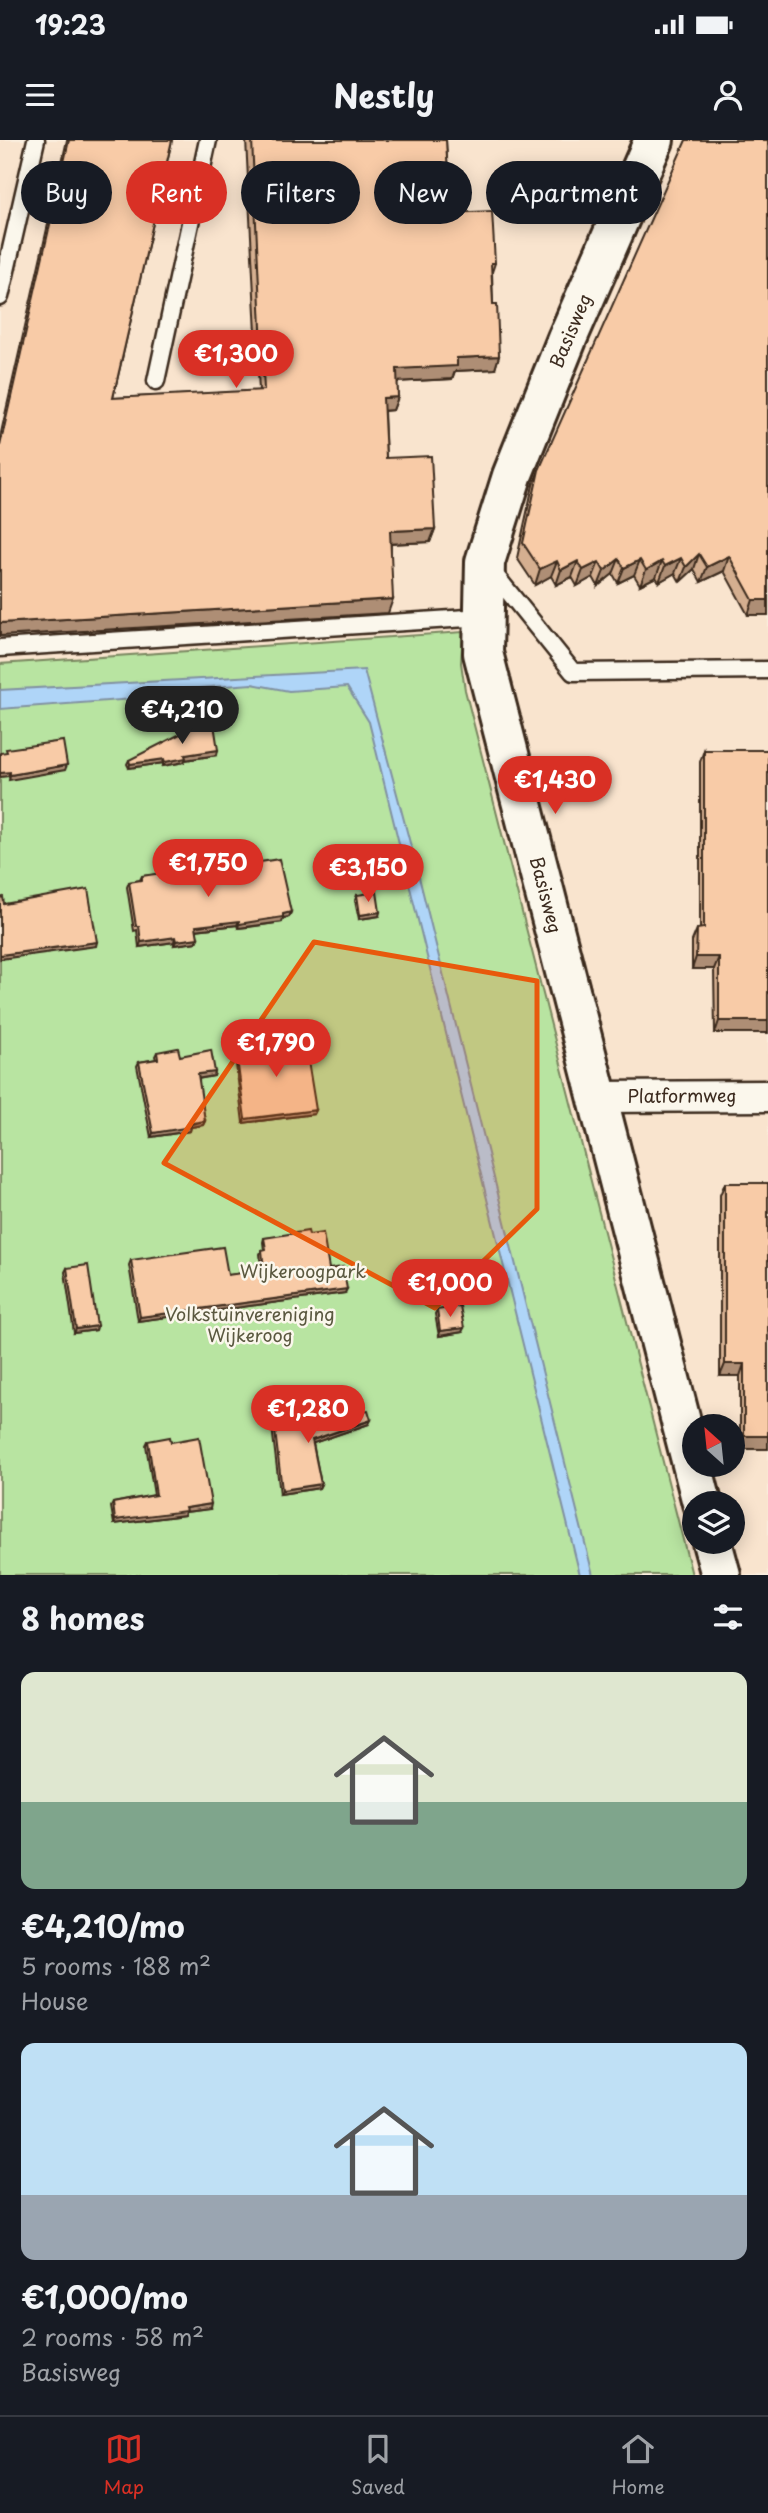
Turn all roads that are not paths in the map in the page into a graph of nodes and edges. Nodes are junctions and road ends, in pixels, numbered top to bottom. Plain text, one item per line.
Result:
1 (36, 140) edge
2 (208, 140) edge
3 (654, 140) edge
4 (0, 297) edge
5 (156, 381) dead end
6 (485, 562) junction
7 (483, 617) junction
8 (0, 648) edge
9 (768, 670) edge
10 (768, 1096) edge
11 (596, 1097) junction
12 (699, 1491) edge
13 (715, 1554) edge
14 (721, 1575) edge

1 - 4 lane
2 - 5 lane
3 - 6 street, Basisweg
6 - 7 street, Basisweg
6 - 9 lane
7 - 8 lane
7 - 11 street, Basisweg
10 - 11 street, Platformweg
11 - 12 street, Basisweg
13 - 14 street

